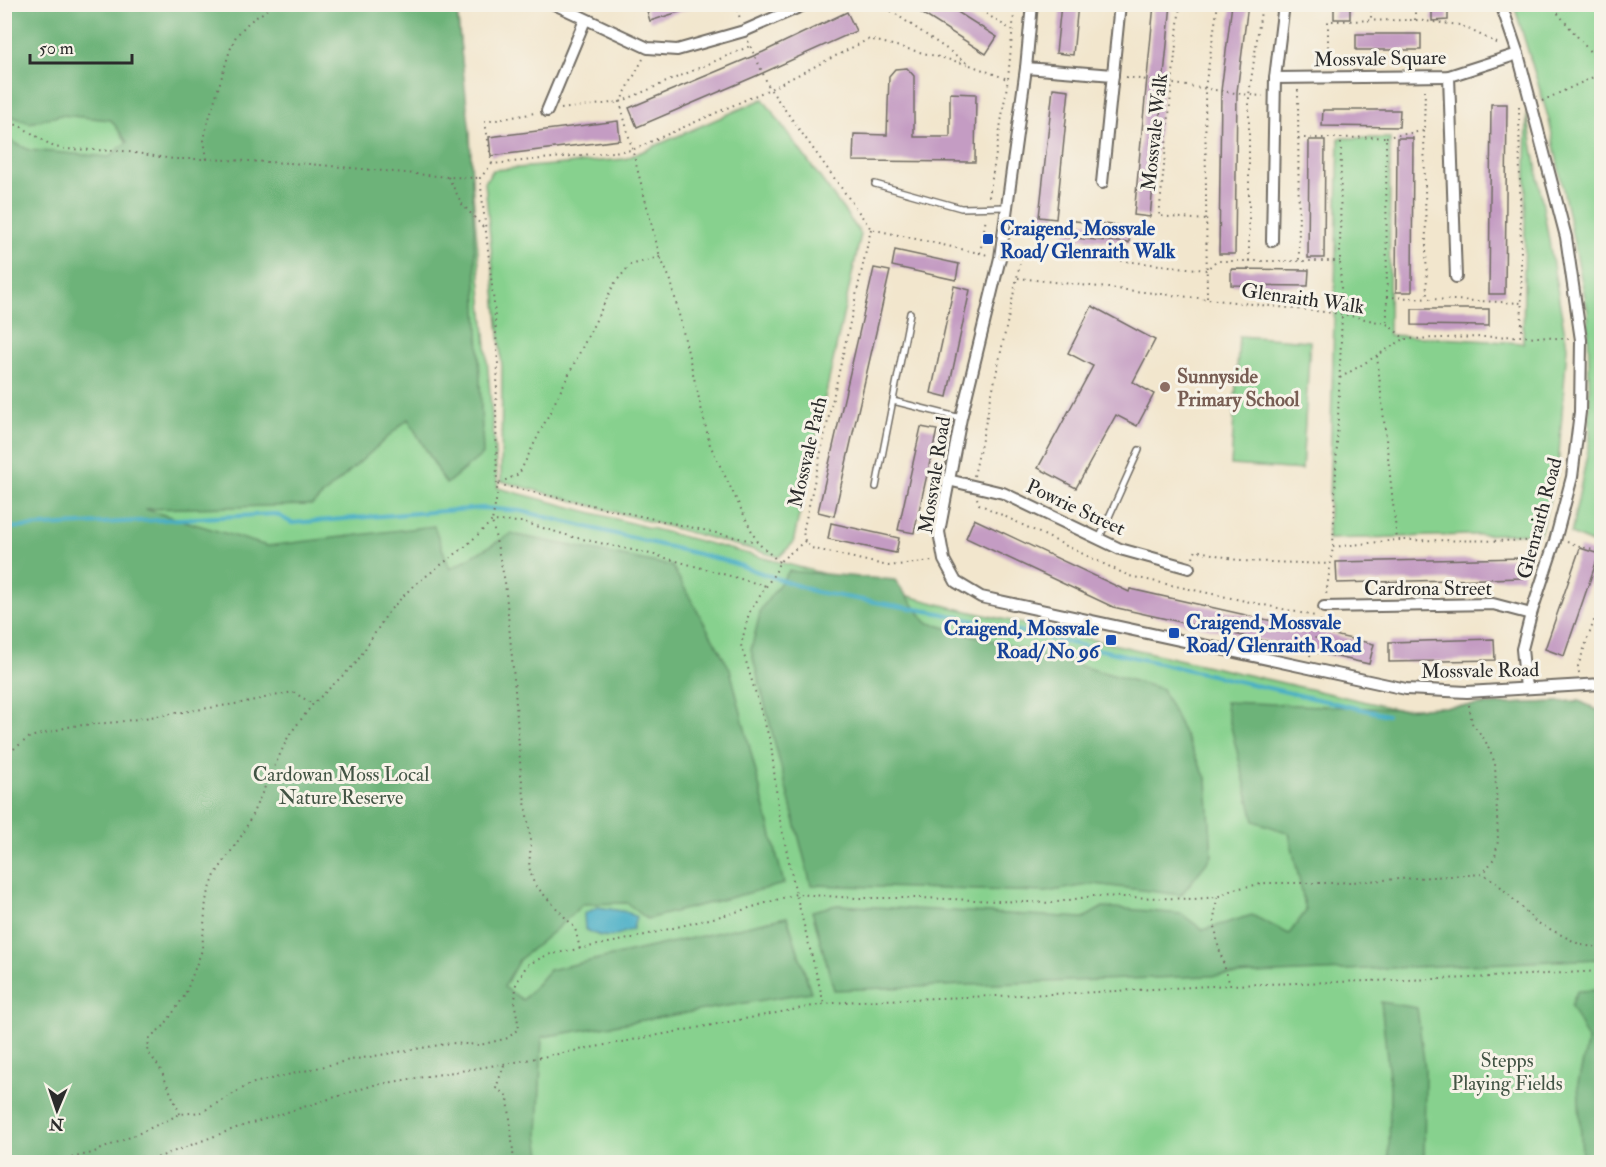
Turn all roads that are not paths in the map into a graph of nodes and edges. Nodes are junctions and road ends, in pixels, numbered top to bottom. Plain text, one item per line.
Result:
1 (554, 4) edge
2 (806, 4) edge
3 (1032, 4) edge
4 (1120, 4) edge
5 (1284, 4) edge
6 (1501, 4) edge
7 (585, 20) junction
8 (1518, 54) junction
9 (1026, 68) junction
10 (1113, 75) junction
11 (1449, 76) junction
12 (1275, 78) junction
13 (547, 111) road end
14 (1102, 183) dead end
15 (875, 184) dead end
16 (1007, 207) junction
17 (1272, 241) dead end
18 (1456, 277) dead end
19 (910, 313) dead end
20 (893, 401) junction
21 (961, 418) junction
22 (1139, 450) dead end
23 (948, 480) junction
24 (876, 487) dead end
25 (1099, 539) junction
26 (1189, 568) road end
27 (1324, 607) road end
28 (1531, 614) junction
29 (1602, 684) edge
30 (1526, 688) junction

1 - 7 street
2 - 7 street
3 - 9 street, Mossvale Road
4 - 10 street
5 - 12 street
6 - 8 street, Glenraith Road
7 - 13 street
8 - 11 street, Mossvale Square
8 - 28 street, Glenraith Road
9 - 10 street
9 - 16 street, Mossvale Road
10 - 14 street
11 - 12 street, Mossvale Square
11 - 18 street
12 - 17 street
15 - 16 lane
16 - 21 street, Mossvale Road
19 - 20 lane
20 - 21 lane
20 - 24 lane
21 - 23 street, Mossvale Road
22 - 25 lane
23 - 25 street, Powrie Street
23 - 30 street, Mossvale Road
25 - 26 street, Powrie Street
27 - 28 street, Cardrona Street
28 - 30 street, Glenraith Road
29 - 30 street, Mossvale Road

